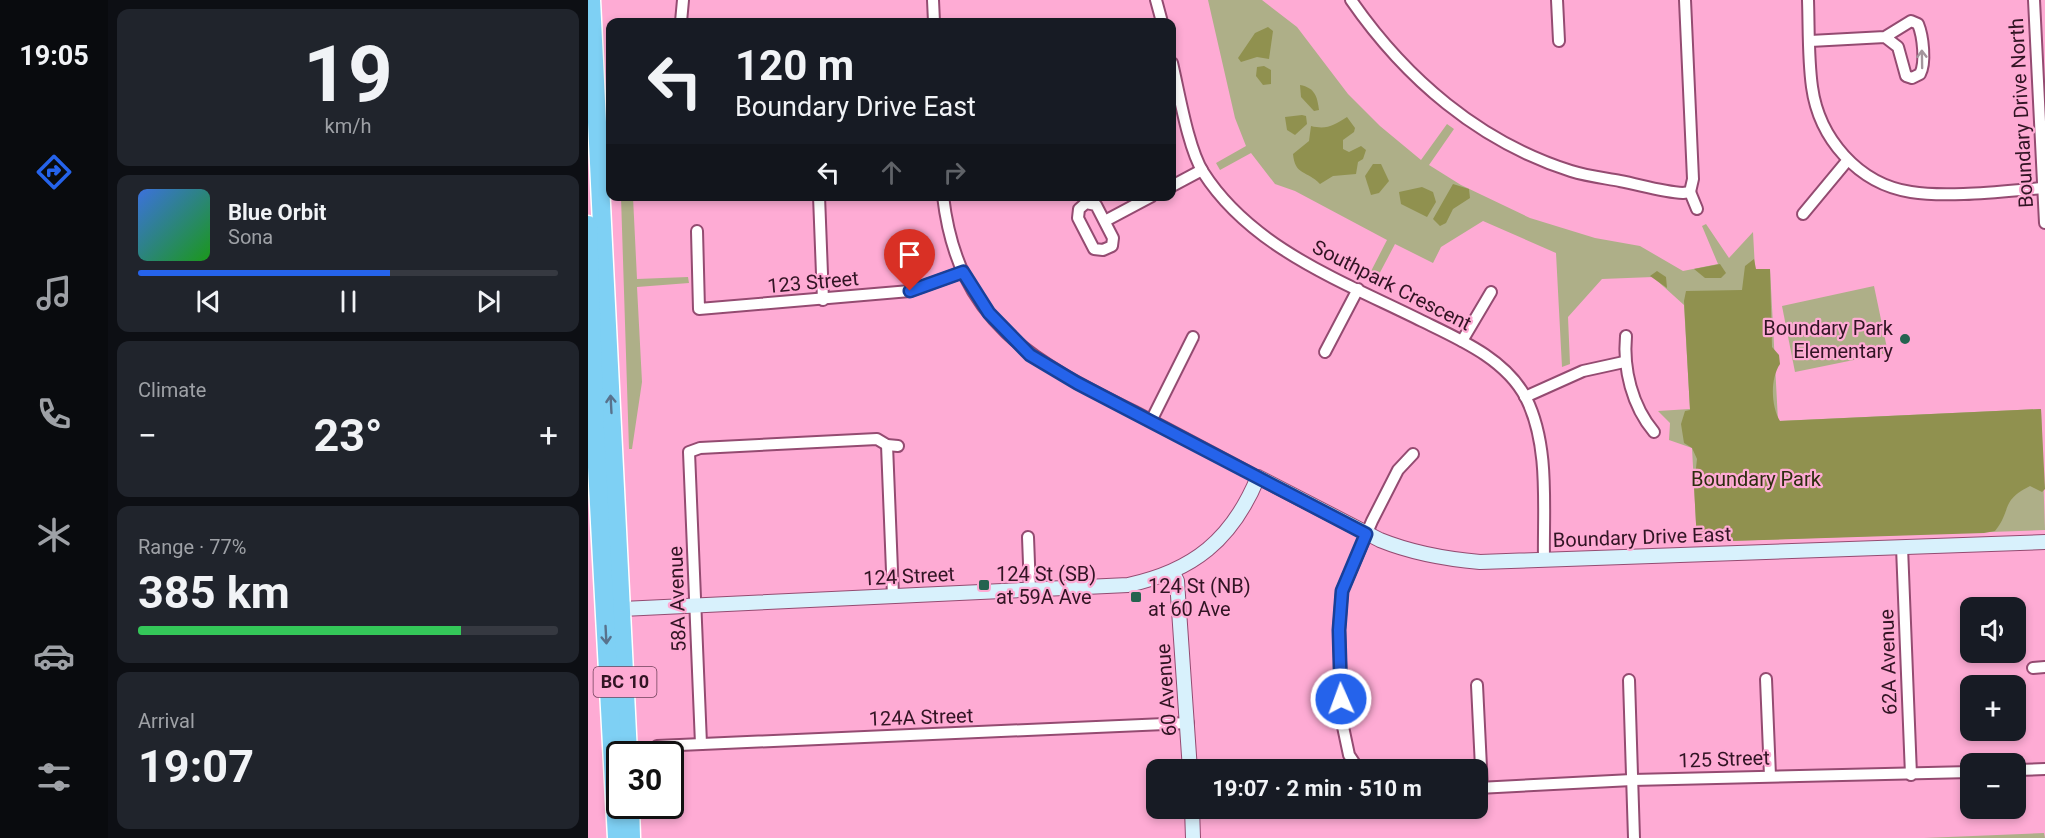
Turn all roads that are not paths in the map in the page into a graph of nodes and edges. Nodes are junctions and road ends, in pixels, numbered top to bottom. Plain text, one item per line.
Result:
1 (591, 0) edge
2 (684, 0) edge
3 (933, 0) edge
4 (1156, 0) edge
5 (1351, 0) edge
6 (1557, 0) edge
7 (1684, 0) edge
8 (1808, 0) edge
9 (2034, 0) edge
10 (682, 18) edge
11 (934, 18) edge
12 (1161, 18) edge
13 (2040, 29) edge
14 (1885, 38) junction
15 (1559, 41) dead end
16 (1810, 41) junction
17 (1176, 77) edge
18 (603, 103) edge
19 (1847, 161) junction
20 (1202, 170) junction
21 (606, 183) edge
22 (1176, 184) edge
23 (2043, 188) junction
24 (1690, 192) junction
25 (607, 201) edge
26 (819, 201) edge
27 (944, 201) edge
28 (1143, 201) edge
29 (1697, 209) dead end
30 (1803, 214) dead end
31 (1105, 221) dead end
32 (2045, 224) edge
33 (588, 225) edge
34 (697, 231) dead end
35 (963, 272) junction
36 (1358, 289) junction
37 (1491, 292) dead end
38 (823, 300) junction
39 (1626, 336) dead end
40 (1193, 337) dead end
41 (1462, 340) junction
42 (1325, 352) dead end
43 (1624, 362) junction
44 (1526, 398) junction
45 (1152, 421) junction
46 (595, 430) junction
47 (1654, 432) dead end
48 (887, 445) junction
49 (898, 446) dead end
50 (1413, 454) dead end
51 (1258, 477) junction
52 (1366, 534) junction
53 (1029, 537) dead end
54 (2045, 543) edge
55 (1902, 548) junction
56 (1544, 560) junction
57 (1173, 573) junction
58 (1030, 590) junction
59 (893, 596) junction
60 (696, 605) junction
61 (622, 609) junction
62 (2033, 668) dead end
63 (2045, 668) edge
64 (1766, 679) dead end
65 (1629, 680) dead end
66 (1477, 685) dead end
67 (1188, 723) junction
68 (627, 741) edge
69 (701, 744) junction
70 (684, 745) edge
71 (1190, 759) edge
72 (1351, 759) edge
73 (1479, 759) edge
74 (2045, 769) edge
75 (2026, 770) edge
76 (1960, 773) edge
77 (1911, 775) junction
78 (1770, 776) junction
79 (1632, 780) junction
80 (1488, 788) edge
81 (630, 819) edge
82 (1192, 819) edge
83 (617, 838) edge
84 (631, 838) edge
85 (1193, 838) edge
86 (1634, 838) edge

1 - 18 highway, BC 10
2 - 10 street
3 - 11 street
4 - 12 street
5 - 24 street
6 - 15 street
7 - 24 street
8 - 16 street
9 - 13 street, Boundary Drive North
13 - 23 street, Boundary Drive North
14 -> 14 street
14 - 16 street
16 - 19 street
17 - 20 street, Southpark Crescent
21 -> 18 highway, BC 10
19 - 23 street
19 - 30 street
20 - 22 street
20 - 36 street, Southpark Crescent
23 - 32 street, Boundary Drive North
24 - 29 street
61 -> 25 highway, BC 10
26 - 38 street
27 - 35 street
28 - 31 street
33 - 46 highway, BC 10
34 - 38 street, 123 Street
35 - 38 street, 123 Street
35 - 45 street
36 - 41 street, Southpark Crescent
36 - 42 street
37 - 41 street
39 - 43 street
40 - 45 street
41 - 44 street, Southpark Crescent
43 - 44 street
43 - 47 street
44 - 56 street, Southpark Crescent
45 - 51 street
46 - 61 highway
46 -> 83 highway, BC 10
48 - 49 street
48 - 59 street
48 - 60 street, 58A Avenue
50 - 52 street
51 - 52 street, Boundary Drive East
51 - 57 street, 124 Street
52 - 56 street, Boundary Drive East
52 - 72 street
53 - 58 street
54 - 55 street, Boundary Drive East
55 - 56 street, Boundary Drive East
55 - 77 street, 62A Avenue
57 - 58 street, 124 Street
57 - 67 street, 60 Avenue
58 - 59 street, 124 Street
59 - 60 street, 124 Street
60 - 61 street, 124 Street
60 - 69 street, 58A Avenue
61 - 68 highway, BC 10
62 - 63 street
64 - 78 street
65 - 79 street
66 - 73 street
67 - 69 street, 124A Street
67 - 71 street, 60 Avenue
69 - 70 street, 124A Street
74 - 75 street
76 - 77 street, 125 Street
77 - 78 street, 125 Street
78 - 79 street, 125 Street
79 - 80 street, 125 Street
79 - 86 street
81 - 84 highway
82 - 85 street

